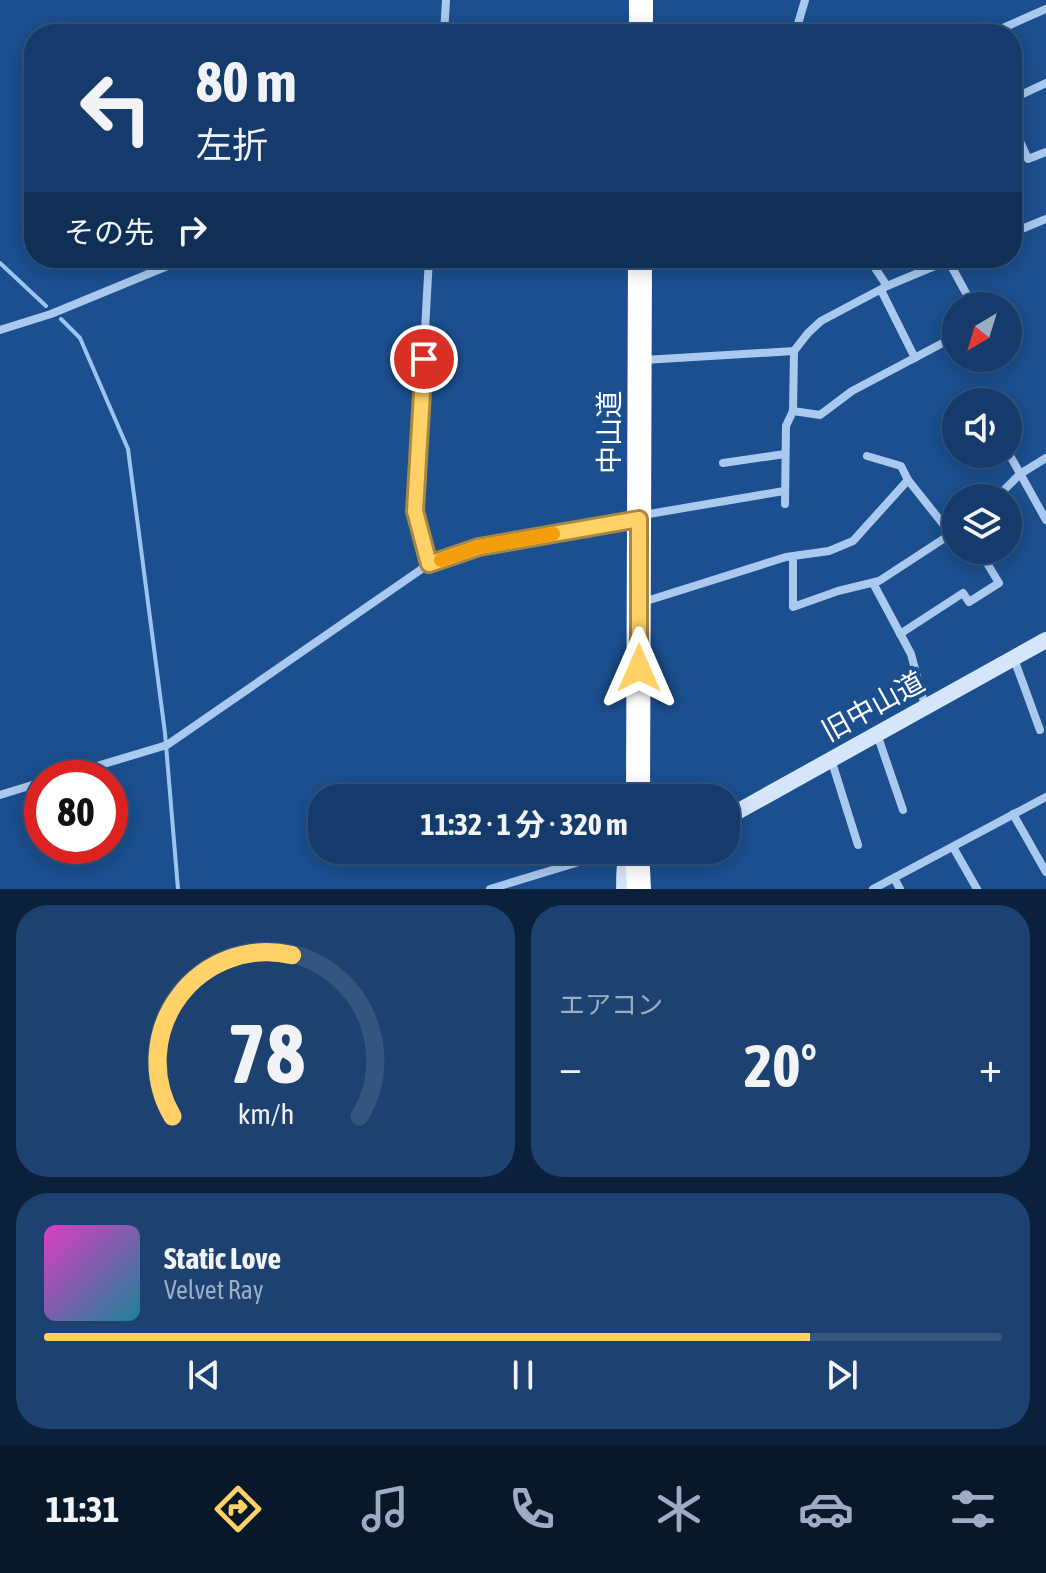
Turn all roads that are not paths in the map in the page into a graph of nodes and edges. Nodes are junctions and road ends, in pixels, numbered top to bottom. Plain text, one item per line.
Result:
1 (446, 0) edge
2 (641, 0) edge
3 (805, 0) edge
4 (1046, 9) edge
5 (445, 24) edge
6 (641, 24) edge
7 (798, 24) edge
8 (1012, 24) edge
9 (1046, 83) edge
10 (1022, 94) edge
11 (1022, 146) edge
12 (1046, 152) edge
13 (1046, 219) edge
14 (1022, 229) edge
15 (163, 268) edge
16 (428, 268) edge
17 (640, 268) edge
18 (875, 268) edge
19 (928, 268) edge
20 (951, 268) edge
21 (884, 288) junction
22 (965, 292) edge
23 (0, 330) edge
24 (942, 344) edge
25 (794, 351) junction
26 (915, 358) junction
27 (639, 360) junction
28 (793, 411) junction
29 (785, 454) junction
30 (867, 456) dead end
31 (1046, 458) edge
32 (723, 463) dead end
33 (1017, 468) edge
34 (1020, 474) junction
35 (908, 480) junction
36 (1010, 484) edge
37 (784, 491) junction
38 (785, 504) dead end
39 (639, 518) junction
40 (942, 520) edge
41 (1046, 520) edge
42 (942, 540) edge
43 (793, 556) junction
44 (429, 564) junction
45 (987, 564) edge
46 (873, 583) junction
47 (639, 603) junction
48 (900, 634) junction
49 (1046, 640) edge
50 (1014, 658) junction
51 (925, 706) junction
52 (1040, 730) dead end
53 (876, 733) junction
54 (831, 759) junction
55 (120, 760) edge
56 (638, 784) edge
57 (24, 788) edge
58 (0, 795) edge
59 (1046, 797) edge
60 (740, 810) edge
61 (903, 810) dead end
62 (1013, 814) junction
63 (858, 845) dead end
64 (953, 847) junction
65 (572, 864) edge
66 (626, 864) edge
67 (642, 864) edge
68 (1046, 872) edge
69 (894, 878) junction
70 (490, 889) edge
71 (624, 889) edge
72 (639, 889) edge
73 (873, 889) edge
74 (900, 889) edge
75 (977, 889) edge

1 - 5 street
2 - 6 highway
3 - 7 street
4 - 8 street
9 - 10 street
11 - 12 street
13 - 14 street
15 - 23 street
16 - 44 street
17 - 27 highway, 中山道
18 - 21 street
19 - 21 street
20 - 22 street
21 - 25 street
21 - 26 street
24 - 26 street
25 - 27 street
25 - 28 street
26 - 28 street
27 - 39 highway, 中山道
28 - 29 street
29 - 32 street
29 - 37 street
30 - 35 street
31 - 34 street
33 - 34 street
34 - 36 street
34 - 41 street
35 - 40 street
35 - 43 street
37 - 38 street
37 - 39 street
39 - 44 street
39 - 47 highway, 中山道
42 - 46 street
43 - 46 street
43 - 47 street
44 - 55 street
45 - 48 street
46 - 48 street
47 - 56 highway, 中山道
48 - 51 street
49 - 50 street, 旧中山道
50 - 51 street, 旧中山道
50 - 52 street
51 - 53 street, 旧中山道
53 - 54 street, 旧中山道
53 - 61 street
54 - 60 street, 旧中山道
54 - 63 street
57 - 58 street
59 - 62 street
62 - 64 street
62 - 68 street
64 - 69 street
64 - 75 street
65 - 70 street
66 - 71 street
67 - 72 highway
69 - 73 street
69 - 74 street

